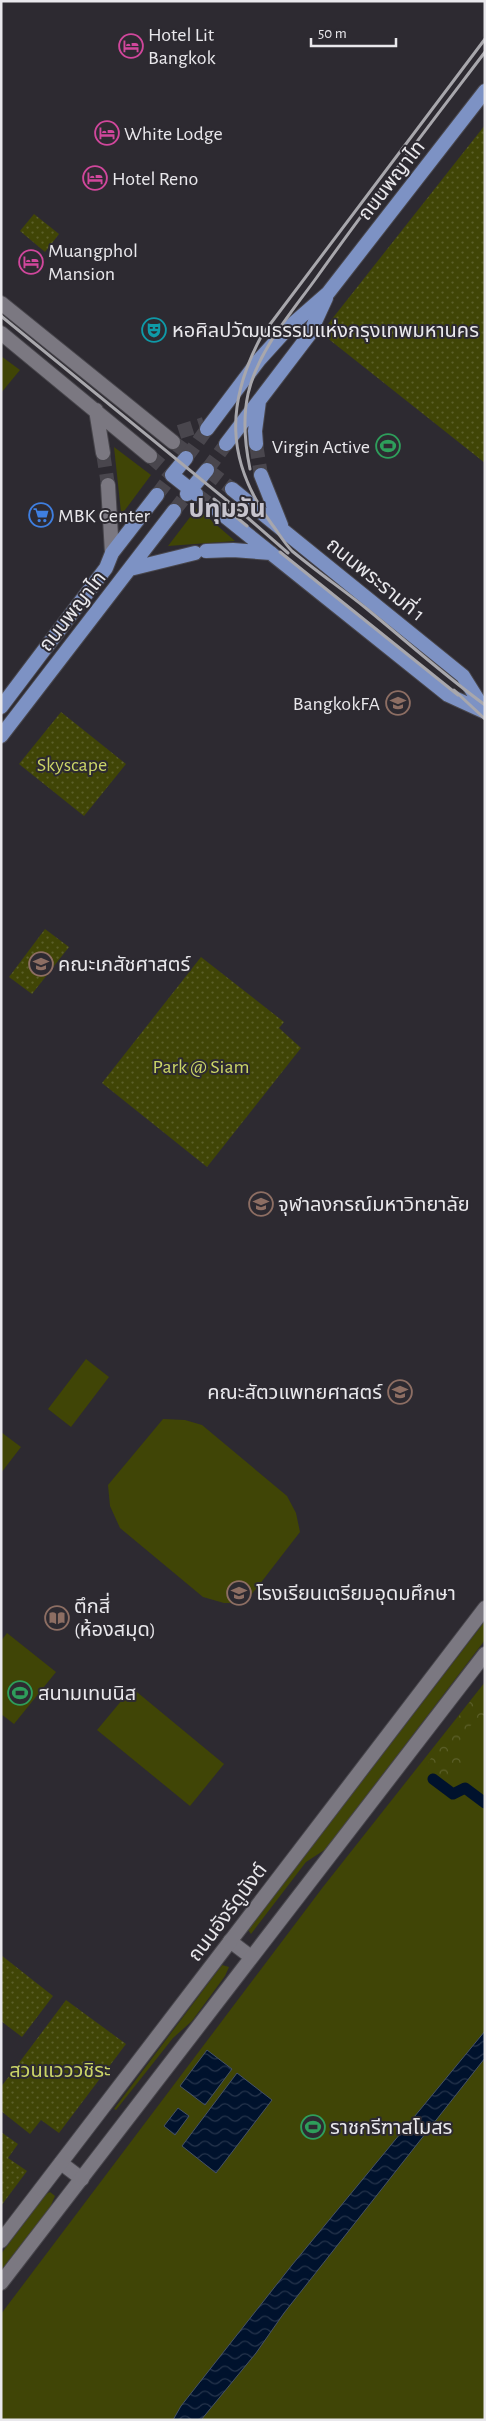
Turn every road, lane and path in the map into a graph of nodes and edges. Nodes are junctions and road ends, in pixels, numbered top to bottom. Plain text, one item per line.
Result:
1 (485, 91) edge
2 (328, 293) junction
3 (1, 303) edge
4 (1, 333) edge
5 (259, 398) junction
6 (96, 410) junction
7 (208, 425) tunnel mouth
8 (176, 437) tunnel mouth
9 (226, 444) tunnel mouth
10 (256, 444) tunnel mouth
11 (103, 453) tunnel mouth
12 (150, 456) tunnel mouth
13 (261, 475) tunnel mouth
14 (108, 485) tunnel mouth
15 (232, 489) tunnel mouth
16 (191, 492) joint
17 (157, 495) tunnel mouth
18 (174, 510) tunnel mouth
19 (217, 510) tunnel mouth
20 (138, 518) junction
21 (282, 528) junction
22 (158, 531) junction
23 (112, 553) junction
24 (272, 553) junction
25 (130, 569) junction
26 (1, 707) edge
27 (485, 712) edge
28 (1, 736) edge
29 (485, 1608) edge
30 (485, 1654) edge
31 (230, 1941) junction
32 (251, 1957) junction
33 (61, 2163) junction
34 (82, 2179) junction
35 (1, 2241) edge
36 (1, 2283) edge

1 - 2 main road, ถนนพญาไท
2 - 5 main road, ถนนพญาไท
2 - 7 main road, ถนนพญาไท
3 - 8 main road
4 - 6 main road
5 - 9 main road, ถนนพญาไท
5 - 10 main road
6 - 11 main road
6 - 12 main road
13 - 21 main road
14 - 23 main road
15 - 21 main road, ถนนพระรามที่ 1
16 - 16 main road
17 - 20 main road, ถนนพญาไท
18 - 22 main road, ถนนพญาไท
19 - 24 main road, ถนนพระรามที่ 1
20 - 22 main road
20 - 23 main road, ถนนพญาไท
21 - 27 main road, ถนนพระรามที่ 1
22 - 25 main road, ถนนพญาไท
23 - 26 main road, ถนนพญาไท
24 - 25 main road
24 - 27 main road, ถนนพระรามที่ 1
25 - 28 main road, ถนนพญาไท
29 - 31 main road, ถนนอังรีดูนังต์
30 - 32 main road
31 - 32 main road
31 - 33 main road, ถนนอังรีดูนังต์
32 - 34 main road
33 - 34 main road
33 - 35 main road, ถนนอังรีดูนังต์
34 - 36 main road

